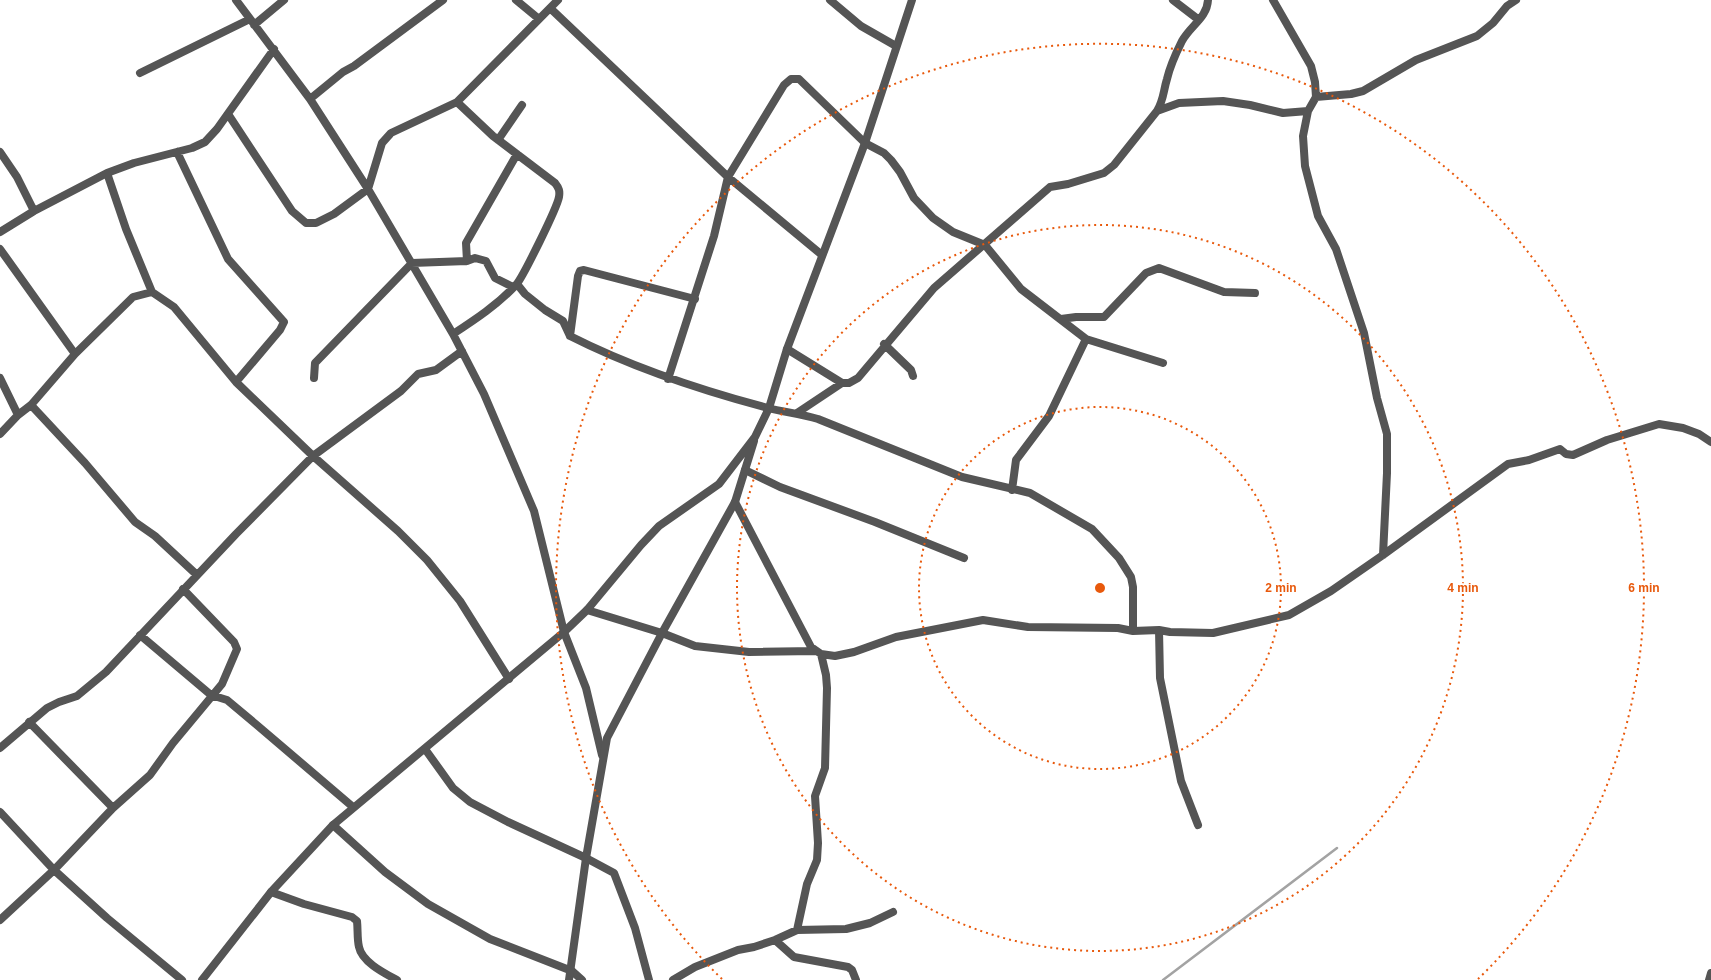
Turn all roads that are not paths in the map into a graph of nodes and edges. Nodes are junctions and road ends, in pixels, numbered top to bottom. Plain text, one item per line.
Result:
1 (236, 0) edge
2 (284, 0) edge
3 (516, 0) edge
4 (558, 0) edge
5 (830, 0) edge
6 (912, 0) edge
7 (1173, 0) edge
8 (1208, 0) edge
9 (1273, 0) edge
10 (1516, 0) edge
11 (440, 1) edge
12 (550, 8) junction
13 (539, 19) junction
14 (1198, 20) junction
15 (252, 22) junction
16 (896, 46) junction
17 (274, 49) junction
18 (140, 73) dead end
19 (1316, 96) junction
20 (310, 99) junction
21 (457, 102) junction
22 (522, 104) dead end
23 (1157, 111) junction
24 (1308, 111) junction
25 (228, 114) junction
26 (498, 140) junction
27 (865, 142) junction
28 (0, 152) edge
29 (176, 152) junction
30 (517, 154) junction
31 (106, 173) junction
32 (728, 177) junction
33 (368, 189) junction
34 (34, 211) junction
35 (0, 232) edge
36 (985, 245) junction
37 (0, 249) edge
38 (822, 255) junction
39 (467, 261) junction
40 (412, 264) junction
41 (515, 285) junction
42 (152, 292) junction
43 (1255, 292) dead end
44 (695, 299) junction
45 (1061, 319) junction
46 (453, 334) junction
47 (570, 336) junction
48 (1086, 339) junction
49 (884, 344) junction
50 (787, 349) junction
51 (462, 351) junction
52 (75, 354) junction
53 (1163, 363) dead end
54 (914, 376) dead end
55 (0, 378) edge
56 (314, 378) dead end
57 (668, 379) junction
58 (236, 382) junction
59 (842, 383) junction
60 (31, 405) junction
61 (769, 408) junction
62 (797, 413) junction
63 (18, 415) junction
64 (0, 434) edge
65 (755, 437) junction
66 (1711, 442) edge
67 (313, 456) junction
68 (745, 470) junction
69 (1012, 490) junction
70 (735, 502) junction
71 (1383, 555) junction
72 (964, 558) dead end
73 (197, 575) junction
74 (183, 589) junction
75 (587, 610) junction
76 (1159, 630) junction
77 (1133, 631) junction
78 (564, 632) junction
79 (662, 633) junction
80 (140, 635) junction
81 (818, 653) junction
82 (509, 679) junction
83 (211, 695) junction
84 (29, 722) junction
85 (0, 748) edge
86 (425, 749) junction
87 (602, 755) junction
88 (353, 807) junction
89 (113, 808) junction
90 (0, 812) edge
91 (333, 825) junction
92 (1198, 825) dead end
93 (586, 858) junction
94 (54, 870) junction
95 (271, 892) junction
96 (893, 912) dead end
97 (0, 920) edge
98 (798, 930) junction
99 (775, 940) junction
100 (572, 971) junction
101 (1711, 973) edge
102 (392, 979) edge
103 (182, 980) edge
104 (202, 980) edge
105 (569, 980) edge
106 (582, 980) edge
107 (649, 980) edge
108 (673, 980) edge
109 (856, 980) edge
110 (1709, 980) edge

1 - 15 street
2 - 15 street
3 - 13 street
4 - 12 street
5 - 16 street
6 - 16 street
7 - 14 street
8 - 14 street
9 - 19 street
10 - 19 street
11 - 20 street
12 - 13 street
12 - 32 street
13 - 21 street
14 - 23 street
15 - 17 street
15 - 18 street
16 - 27 street
17 - 20 street
17 - 25 street
19 - 24 street
20 - 33 street
21 - 26 street
21 - 33 street
22 - 26 street
23 - 24 street
23 - 36 street
24 - 71 street
25 - 29 street
25 - 33 street
26 - 30 street
27 - 32 street
27 - 36 street
27 - 38 street
28 - 34 street
29 - 31 street
29 - 58 street
30 - 39 street
30 - 41 street
31 - 34 street
31 - 42 street
32 - 38 street
32 - 44 street
33 - 40 street
34 - 35 street
36 - 45 street
36 - 49 street
37 - 52 street
38 - 50 street
39 - 40 street
39 - 41 street
40 - 46 street
40 - 56 street
41 - 46 street
41 - 47 street
42 - 52 street
42 - 58 street
43 - 45 street
44 - 47 street
44 - 57 street
45 - 48 street
46 - 51 street
47 - 57 street
48 - 53 street
48 - 69 street
49 - 54 street
49 - 59 street
50 - 59 street
50 - 61 street
51 - 67 street
51 - 78 street
52 - 60 street
55 - 63 street
57 - 61 street
58 - 67 street
59 - 62 street
60 - 63 street
60 - 73 street
61 - 62 street
61 - 65 street
62 - 69 street
63 - 64 street
65 - 68 street
65 - 75 street
66 - 71 street
67 - 73 street
67 - 82 street
68 - 70 street
68 - 72 street
69 - 77 street
70 - 79 street
70 - 81 street
71 - 76 street
73 - 74 street
74 - 80 street
74 - 83 street
75 - 78 street
75 - 79 street
76 - 77 street
76 - 92 street
77 - 81 street
78 - 82 street
78 - 87 street
79 - 81 street
79 - 87 street
80 - 83 street
80 - 84 street
81 - 98 street
82 - 86 street
83 - 88 street
83 - 89 street
84 - 85 street
84 - 89 street
86 - 88 street
86 - 93 street
87 - 93 street
88 - 91 street
89 - 94 street
90 - 94 street
91 - 95 street
91 - 100 street
93 - 100 street
93 - 107 street
94 - 97 street
94 - 103 street
95 - 102 street
95 - 104 street
96 - 98 street
98 - 99 street
99 - 108 street
99 - 109 street
100 - 105 street
100 - 106 street
101 - 110 street

